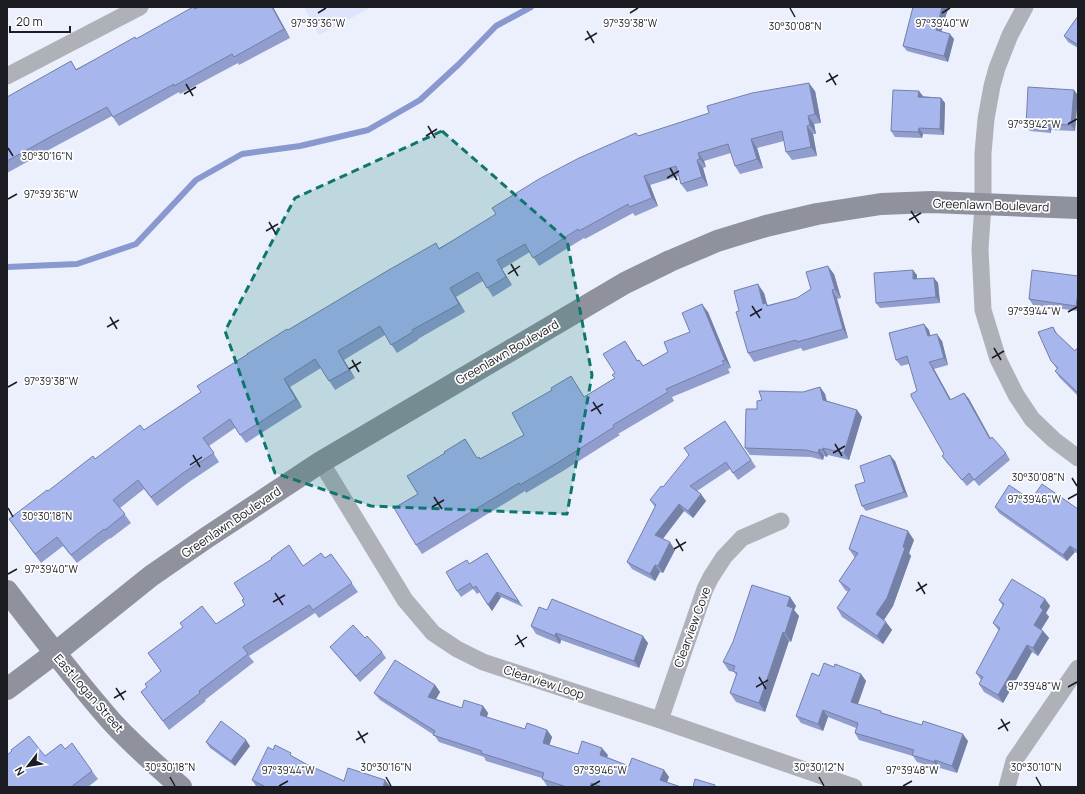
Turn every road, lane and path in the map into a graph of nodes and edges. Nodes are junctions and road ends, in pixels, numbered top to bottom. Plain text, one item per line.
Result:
1 (140, 7) edge
2 (1025, 7) edge
3 (7, 76) edge
4 (983, 204) junction
5 (1078, 208) edge
6 (1078, 458) edge
7 (320, 462) junction
8 (781, 521) dead end
9 (7, 591) edge
10 (55, 653) junction
11 (1078, 668) edge
12 (7, 689) edge
13 (660, 720) junction
14 (181, 787) edge
15 (854, 787) edge
16 (1007, 787) edge

1 - 3 street
2 - 4 street
4 - 5 street, Greenlawn Boulevard
4 - 6 street
4 - 7 street, Greenlawn Boulevard
7 - 10 street, Greenlawn Boulevard
7 - 13 street, Clearview Loop
8 - 13 street, Clearview Cove
9 - 10 street, East Logan Street
10 - 12 street, Greenlawn Boulevard
10 - 14 street, East Logan Street
11 - 16 street
13 - 15 street, Clearview Loop

